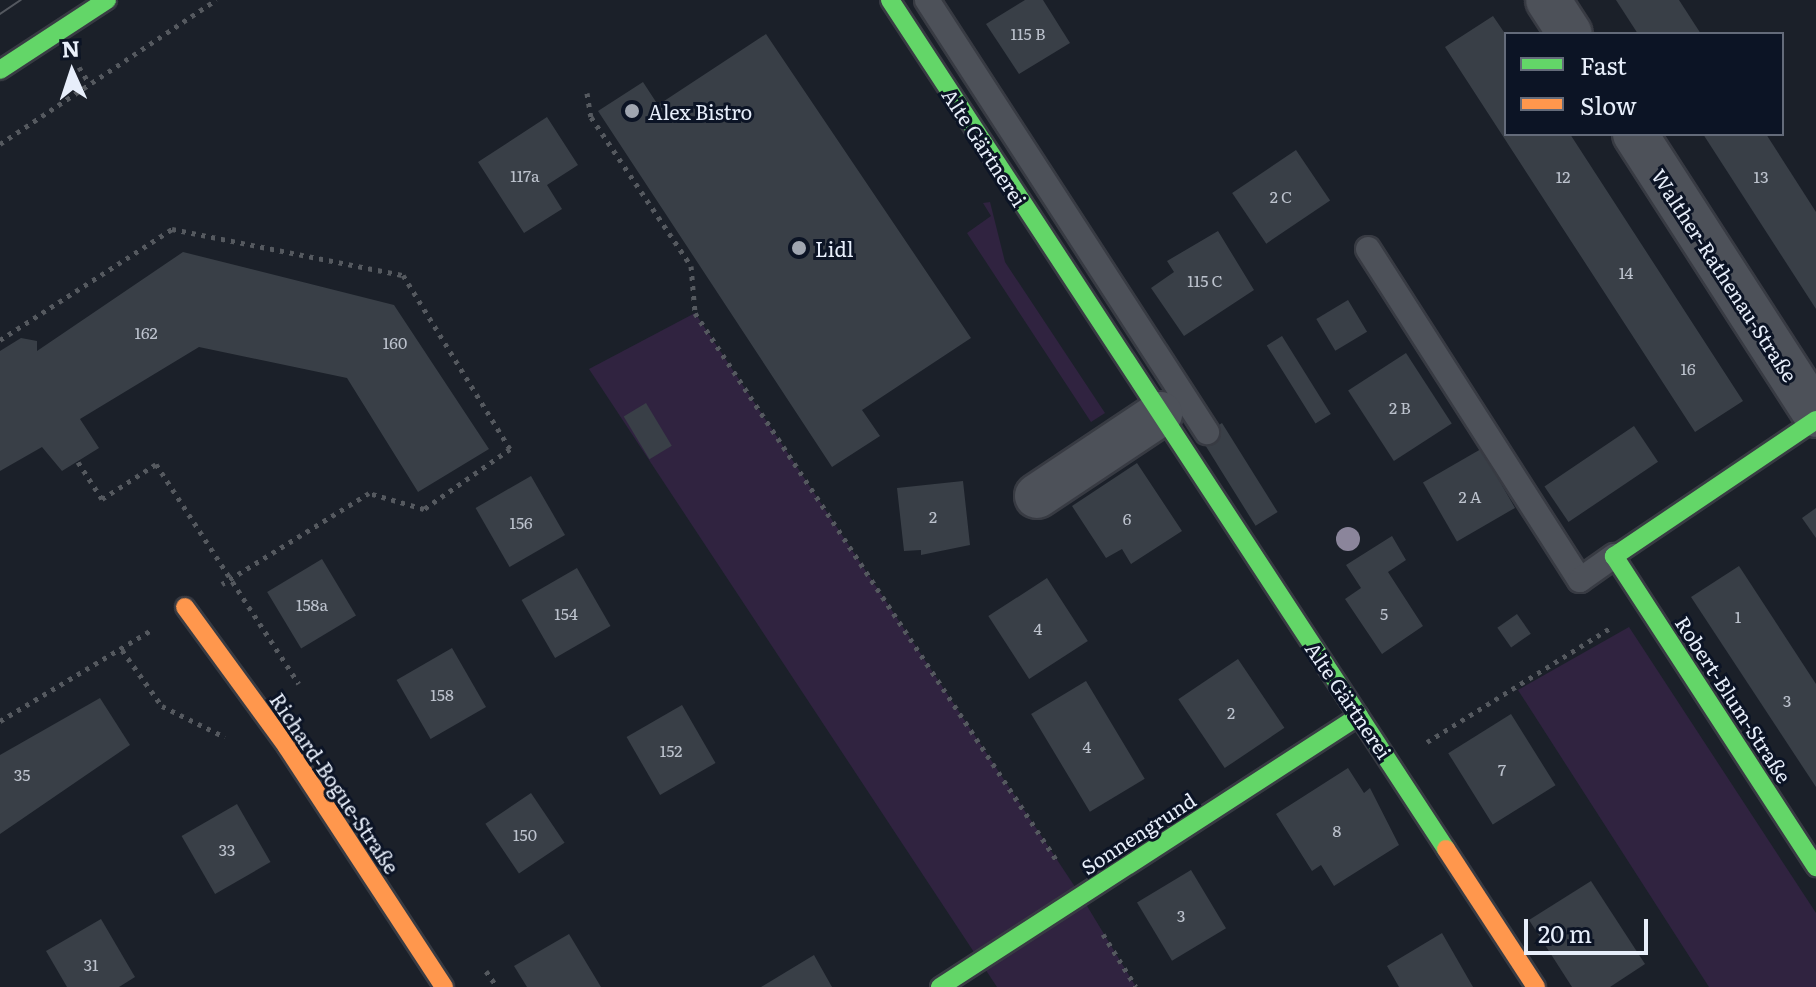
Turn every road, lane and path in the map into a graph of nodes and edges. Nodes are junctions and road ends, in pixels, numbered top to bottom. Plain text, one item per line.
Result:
1 (107, 0) edge
2 (216, 0) edge
3 (890, 0) edge
4 (927, 0) edge
5 (1548, 0) edge
6 (1569, 32) edge
7 (0, 70) edge
8 (587, 93) dead end
9 (1636, 136) edge
10 (0, 144) edge
11 (1368, 249) dead end
12 (0, 340) edge
13 (1160, 414) junction
14 (1816, 418) edge
15 (1207, 432) dead end
16 (78, 462) dead end
17 (1037, 496) dead end
18 (1614, 556) junction
19 (231, 578) junction
20 (1646, 604) junction
21 (185, 607) junction
22 (122, 650) junction
23 (1359, 716) junction
24 (0, 721) edge
25 (230, 739) dead end
26 (1392, 763) junction
27 (1816, 867) edge
28 (1081, 896) junction
29 (444, 987) edge
30 (940, 987) edge
31 (1136, 987) edge
32 (1536, 987) edge

1 - 7 street
2 - 10 path
3 - 13 street, Alte Gärtnerei
4 - 15 lane
5 - 6 street
8 - 28 path
9 - 14 street, Walther-Rathenau-Straße
11 - 18 lane
12 - 19 path
13 - 17 street
13 - 23 street, Alte Gärtnerei
14 - 18 street
16 - 19 path
18 - 20 street, Robert-Blum-Straße
19 - 21 path
20 - 26 path
20 - 27 street, Robert-Blum-Straße
21 - 22 path
21 - 29 street, Richard-Bogue-Straße
22 - 24 path
22 - 25 path
23 - 26 street, Alte Gärtnerei
23 - 28 street, Sonnengrund
26 - 32 street, Alte Gärtnerei
28 - 30 street, Sonnengrund
28 - 31 path

